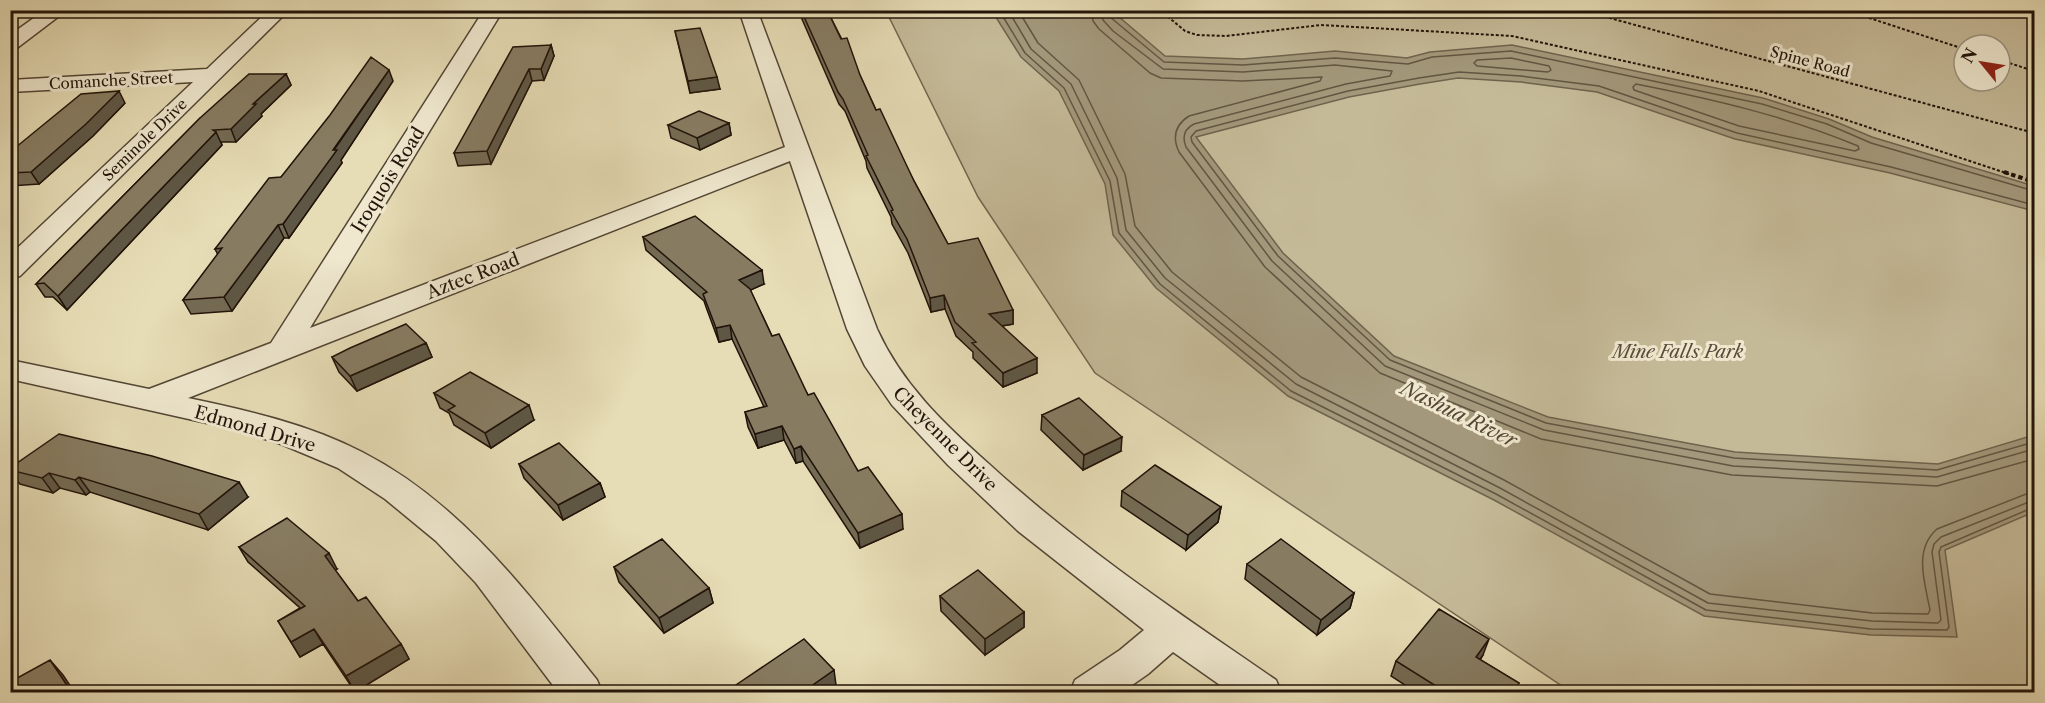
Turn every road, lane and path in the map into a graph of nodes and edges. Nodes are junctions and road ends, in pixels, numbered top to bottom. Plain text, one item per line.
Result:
1 (58, 10) edge
2 (280, 10) edge
3 (494, 10) edge
4 (748, 10) edge
5 (1160, 10) edge
6 (1581, 10) edge
7 (1845, 10) edge
8 (10, 44) edge
9 (1952, 45) edge
10 (2012, 64) edge
11 (2034, 72) edge
12 (212, 75) junction
13 (10, 86) edge
14 (2034, 133) edge
15 (798, 150) junction
16 (2034, 182) edge
17 (10, 270) edge
18 (282, 350) junction
19 (10, 369) edge
20 (148, 401) junction
21 (1171, 630) junction
22 (582, 693) edge
23 (1090, 693) edge
24 (1261, 693) edge

1 - 8 street
2 - 12 street, Seminole Drive
3 - 18 street, Iroquois Road
4 - 15 street, Cheyenne Drive
5 - 16 path
6 - 14 path, Spine Road
7 - 9 path
10 - 11 path
12 - 13 street, Comanche Street
12 - 17 street, Seminole Drive
15 - 18 street, Aztec Road
15 - 21 street, Cheyenne Drive
18 - 20 street, Aztec Road
19 - 20 street, Edmond Drive
20 - 22 street, Edmond Drive
21 - 23 street
21 - 24 street, Cheyenne Drive

